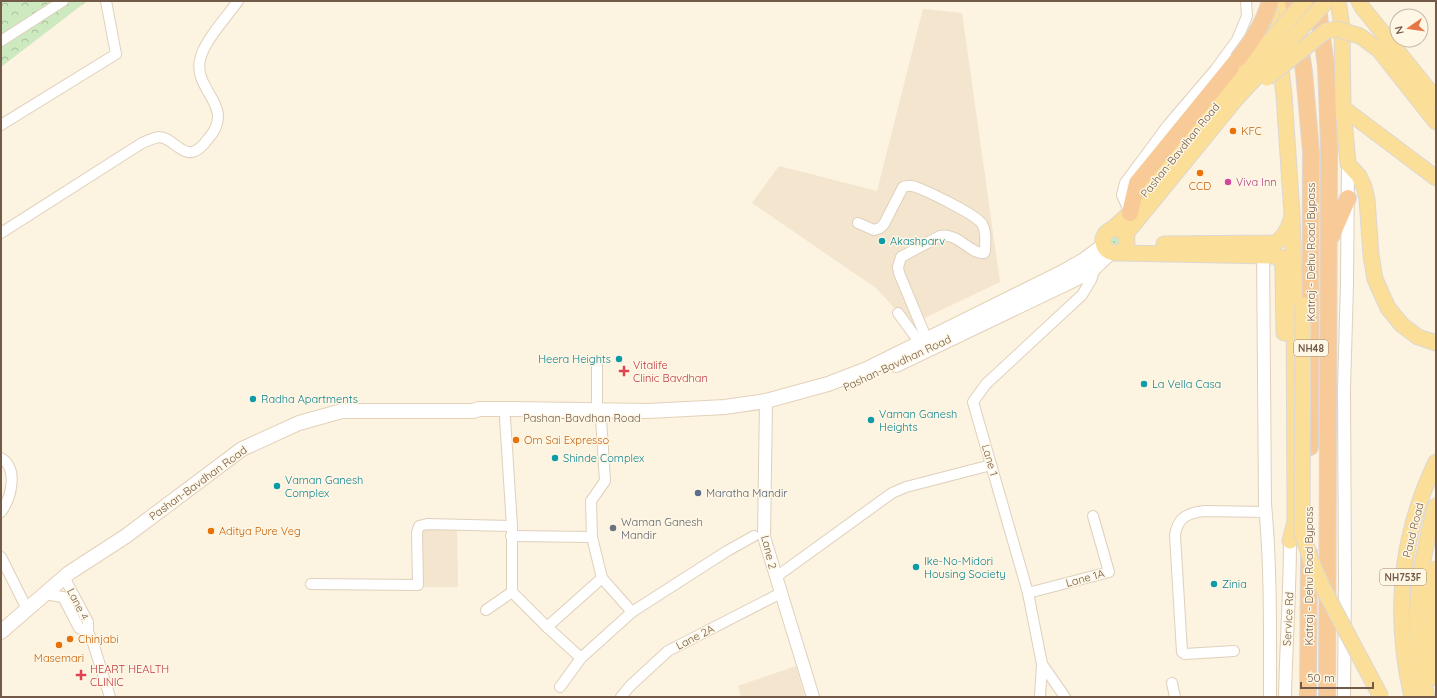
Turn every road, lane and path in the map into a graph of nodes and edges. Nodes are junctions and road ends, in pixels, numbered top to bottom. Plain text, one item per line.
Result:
1 (63, 1) edge
2 (106, 1) edge
3 (238, 1) edge
4 (1246, 1) edge
5 (1270, 1) edge
6 (1284, 1) edge
7 (1293, 1) edge
8 (1305, 1) edge
9 (1317, 1) edge
10 (1326, 1) edge
11 (1338, 1) edge
12 (1360, 4) edge
13 (1, 41) edge
14 (1301, 52) junction
15 (1252, 70) junction
16 (1304, 72) junction
17 (1436, 99) edge
18 (1343, 108) junction
19 (1436, 122) edge
20 (1, 125) edge
21 (1348, 164) junction
22 (1436, 178) edge
23 (1348, 198) junction
24 (1130, 213) junction
25 (1292, 214) junction
26 (858, 223) dead end
27 (1, 233) edge
28 (1328, 242) junction
29 (1117, 246) junction
30 (1263, 250) junction
31 (1094, 268) junction
32 (1303, 305) joint
33 (898, 313) dead end
34 (923, 341) junction
35 (1436, 343) edge
36 (597, 366) dead end
37 (766, 405) junction
38 (473, 411) junction
39 (599, 414) junction
40 (505, 418) junction
41 (1, 458) edge
42 (1436, 462) edge
43 (991, 465) junction
44 (1436, 506) edge
45 (1, 512) edge
46 (1266, 512) junction
47 (1093, 516) dead end
48 (512, 531) junction
49 (754, 536) dead end
50 (592, 537) junction
51 (1290, 542) junction
52 (1, 557) edge
53 (1436, 569) edge
54 (64, 577) junction
55 (776, 577) junction
56 (602, 578) junction
57 (311, 584) dead end
58 (512, 592) junction
59 (781, 593) junction
60 (1028, 593) junction
61 (44, 594) junction
62 (27, 609) junction
63 (486, 610) dead end
64 (632, 612) junction
65 (546, 627) junction
66 (1, 632) edge
67 (88, 632) junction
68 (1234, 651) dead end
69 (581, 658) junction
70 (1042, 664) junction
71 (1436, 678) edge
72 (1172, 683) dead end
73 (560, 686) dead end
74 (110, 697) edge
75 (621, 697) edge
76 (813, 697) edge
77 (1040, 697) edge
78 (1065, 697) edge
79 (1175, 697) edge
80 (1270, 697) edge
81 (1285, 697) edge
82 (1308, 697) edge
83 (1327, 697) edge
84 (1344, 697) edge
85 (1380, 697) edge
86 (1412, 697) edge
87 (1427, 697) edge

1 - 13 street
2 - 20 street
3 - 27 street
4 - 24 street
5 - 15 highway, bridge
5 - 25 main road
6 - 14 main road
7 - 14 highway, Katraj - Dehu Road Bypass / NH48
8 - 15 main road, bridge
9 - 28 highway, Katraj - Dehu Road Bypass / NH48
10 - 15 main road, bridge
11 - 18 main road
12 - 17 main road
14 - 16 highway, Katraj - Dehu Road Bypass / NH48
15 - 19 main road, bridge
15 - 24 highway
15 - 29 main road, Pashan-Bavdhan Road
16 - 32 highway
16 - 82 highway, Katraj - Dehu Road Bypass / NH48
18 - 21 main road
18 - 22 main road
21 - 23 street
21 - 35 main road
23 - 28 highway
23 - 84 street
24 - 29 main road
25 - 30 main road
25 - 51 main road
26 - 34 street
28 - 83 highway, Katraj - Dehu Road Bypass / NH48
29 - 30 main road
29 - 31 main road, Pashan-Bavdhan Road
29 - 34 main road, Pashan-Bavdhan Road
30 - 46 street
30 - 51 main road
31 - 37 main road, Pashan-Bavdhan Road
31 - 43 street, Lane 1
32 - 85 main road, bridge
33 - 34 street
34 - 37 main road, Pashan-Bavdhan Road
36 - 39 street
37 - 39 main road, Pashan-Bavdhan Road
37 - 55 street, Lane 2
38 - 39 main road, Pashan-Bavdhan Road
38 - 40 main road, Pashan-Bavdhan Road
38 - 54 main road, Pashan-Bavdhan Road
39 - 40 main road, Pashan-Bavdhan Road
39 - 50 street
40 - 48 street
41 - 45 street
42 - 86 main road, Paud Road / NH753F
43 - 55 street
43 - 60 street, Lane 1
44 - 87 main road
46 - 68 street
46 - 80 street
47 - 60 street, Lane 1A
48 - 50 street
48 - 57 street
48 - 58 street
49 - 64 street
50 - 56 street
51 - 81 street, Service Rd
52 - 62 street
53 - 71 main road, NH753F
54 - 61 main road, Pashan-Bavdhan Road
54 - 67 street, Lane 4
55 - 59 street, Lane 2
56 - 64 street
56 - 65 street
58 - 63 street
58 - 65 street
59 - 75 street, Lane 2A
59 - 76 street, Lane 2
60 - 70 street, Lane 1
61 - 62 main road, Pashan-Bavdhan Road
61 - 67 street, Lane 4
62 - 66 main road, Pashan-Bavdhan Road
64 - 69 street
65 - 69 street
67 - 74 street, Lane 4
69 - 73 street
70 - 77 street, Lane 1
70 - 78 street
72 - 79 street

